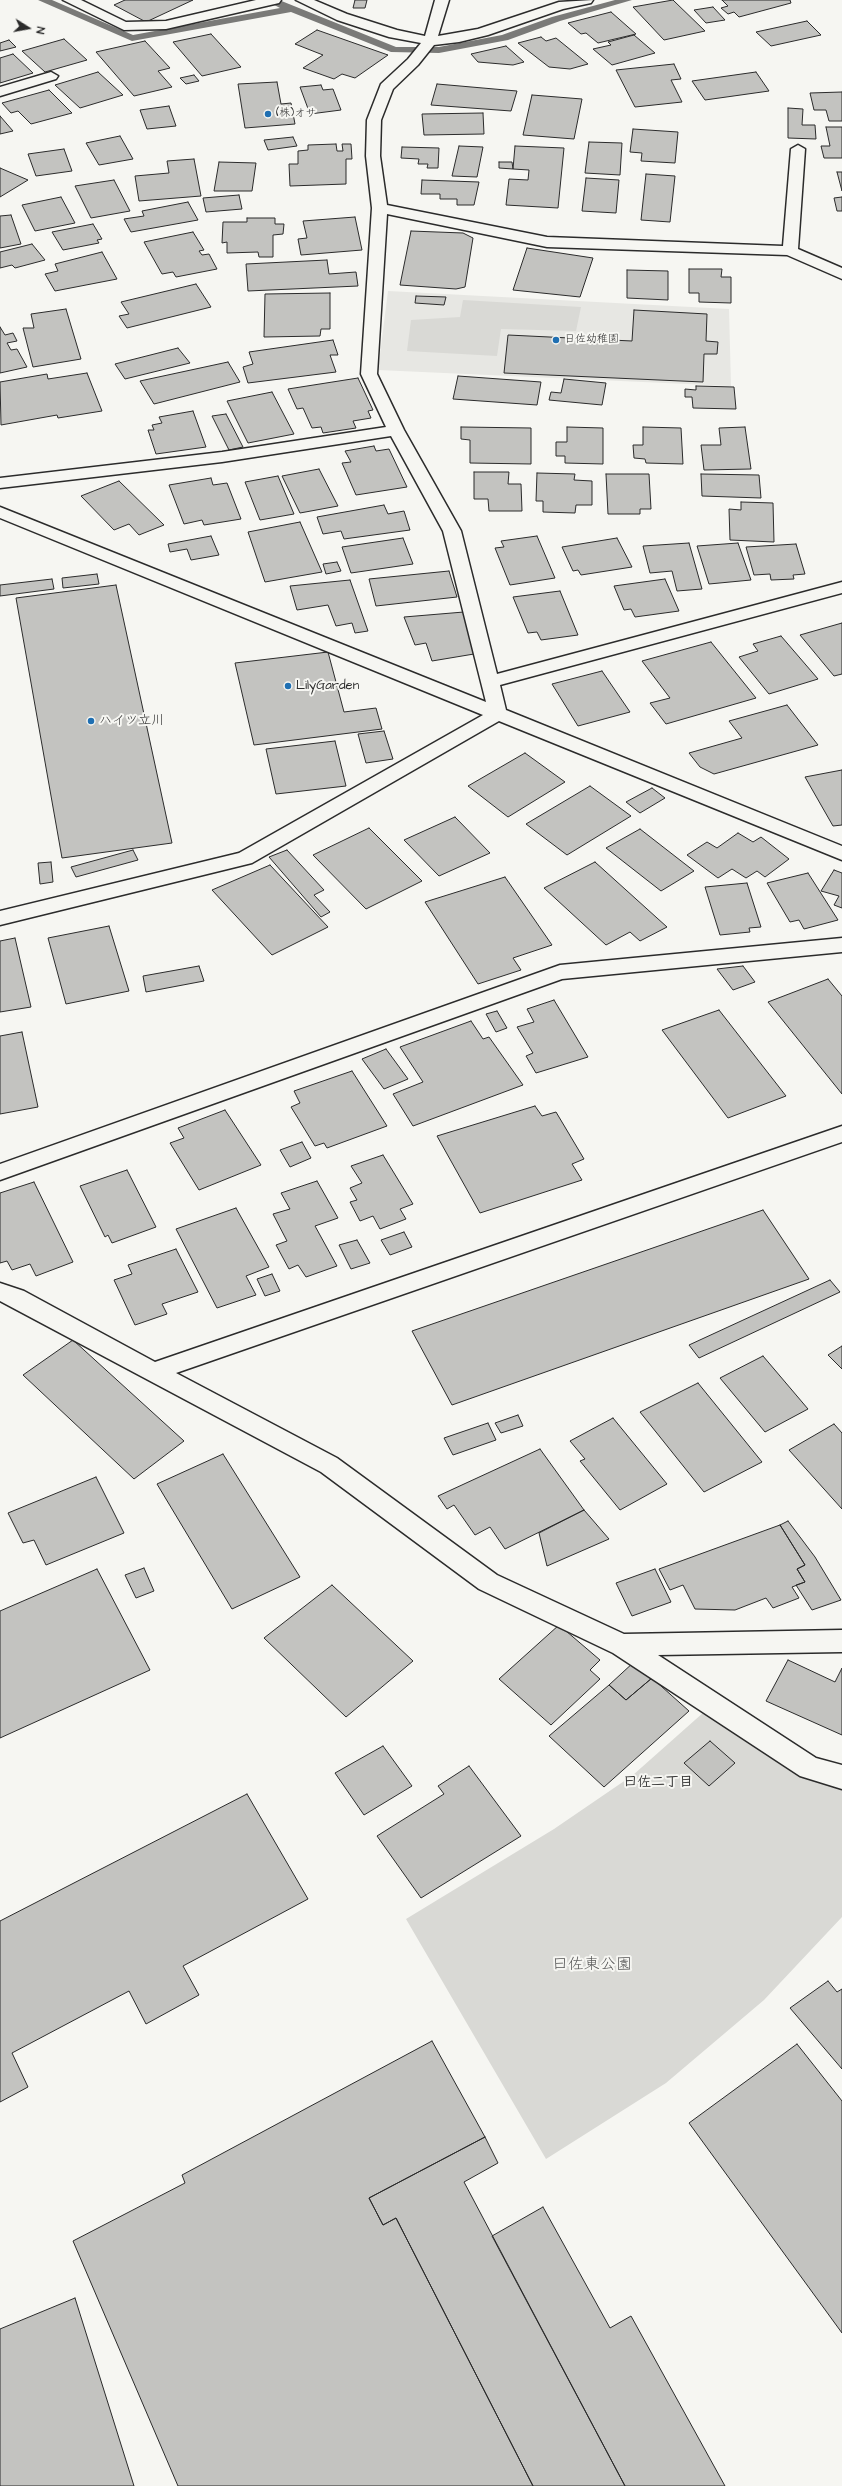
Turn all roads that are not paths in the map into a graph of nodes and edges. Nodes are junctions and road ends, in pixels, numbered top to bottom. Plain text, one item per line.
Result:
1 (70, 0) edge
2 (274, 0) edge
3 (303, 0) edge
4 (442, 0) edge
5 (586, 0) edge
6 (430, 40) junction
7 (51, 76) dead end
8 (0, 92) edge
9 (798, 149) dead end
10 (380, 208) junction
11 (790, 250) junction
12 (842, 274) edge
13 (396, 430) junction
14 (0, 483) edge
15 (0, 512) edge
16 (842, 587) edge
17 (490, 682) junction
18 (498, 714) junction
19 (842, 853) edge
20 (0, 918) edge
21 (842, 945) edge
22 (842, 1134) edge
23 (0, 1172) edge
24 (0, 1292) edge
25 (153, 1372) junction
26 (842, 1641) edge
27 (622, 1645) junction
28 (842, 1777) edge

1 - 2 street
3 - 6 street
4 - 6 street
5 - 6 street
6 - 10 street
7 - 8 street
9 - 11 street
10 - 11 street
10 - 13 street
11 - 12 street
13 - 14 street
13 - 17 street
15 - 18 street
16 - 17 street
17 - 18 street
18 - 19 street
18 - 20 street
21 - 23 street
22 - 25 street
24 - 25 street
25 - 27 street
26 - 27 street
27 - 28 street

